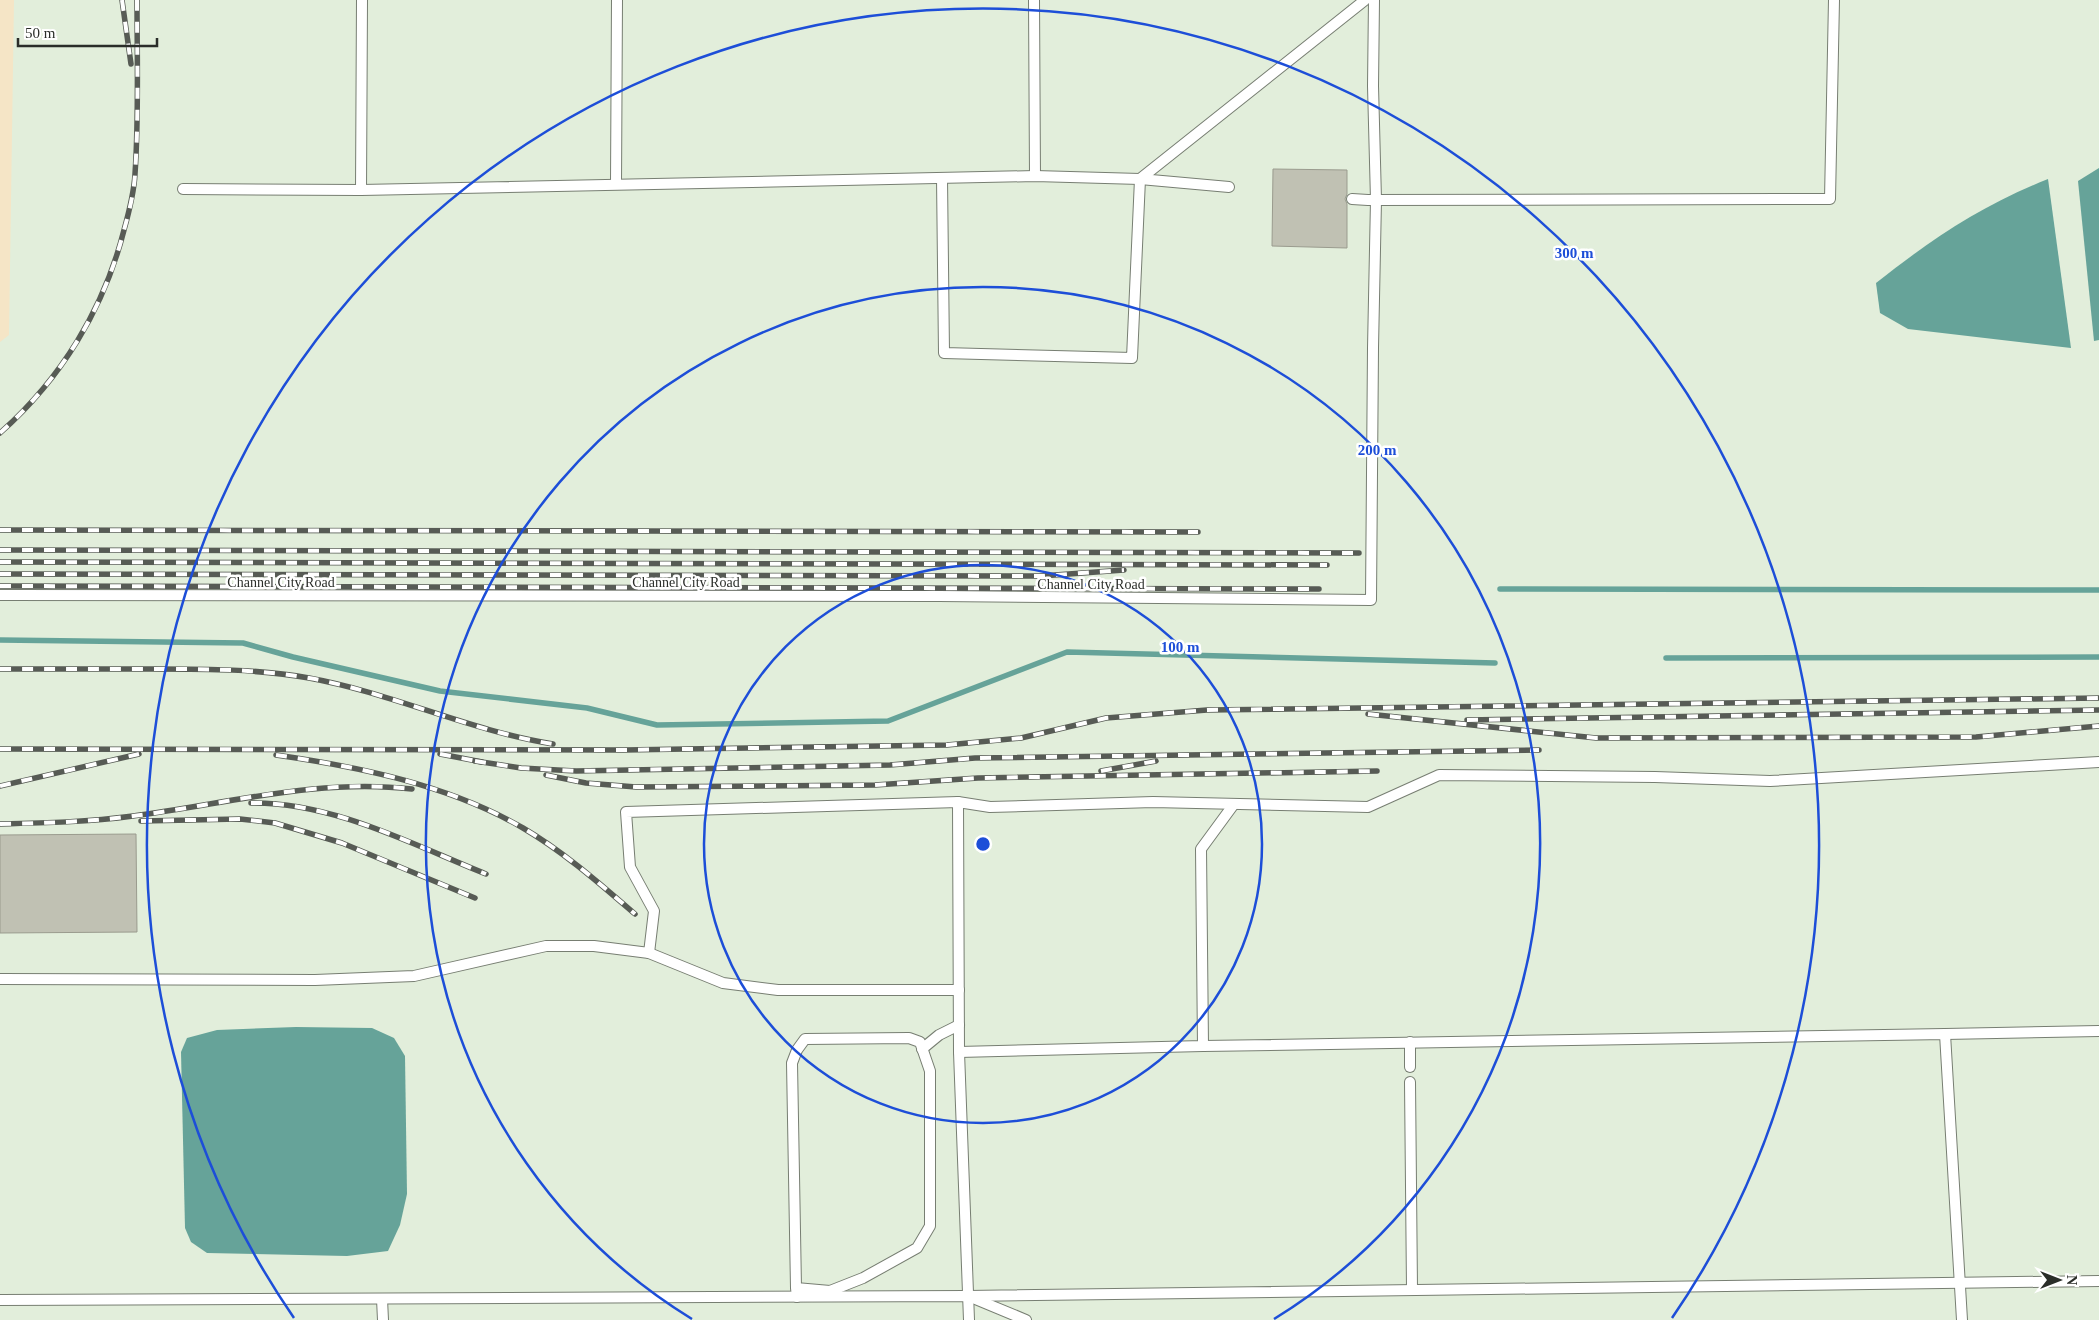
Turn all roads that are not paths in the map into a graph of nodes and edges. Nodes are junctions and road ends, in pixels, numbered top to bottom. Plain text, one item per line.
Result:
1 (362, 0) edge
2 (617, 0) edge
3 (1034, 0) edge
4 (1365, 0) edge
5 (1374, 0) edge
6 (1834, 0) edge
7 (1036, 176) junction
8 (942, 178) junction
9 (1140, 179) junction
10 (616, 184) junction
11 (1230, 187) dead end
12 (183, 189) dead end
13 (362, 190) junction
14 (1352, 199) dead end
15 (1376, 200) junction
16 (0, 595) edge
17 (2099, 762) edge
18 (958, 802) junction
19 (1234, 804) junction
20 (649, 953) junction
21 (0, 979) edge
22 (959, 990) junction
23 (959, 1025) junction
24 (2099, 1030) edge
25 (1945, 1034) junction
26 (1410, 1042) junction
27 (1203, 1046) junction
28 (922, 1049) junction
29 (959, 1052) junction
30 (1410, 1067) dead end
31 (1410, 1082) dead end
32 (2099, 1281) edge
33 (1961, 1282) junction
34 (1412, 1289) junction
35 (797, 1292) junction
36 (968, 1296) junction
37 (382, 1299) junction
38 (0, 1300) edge
39 (383, 1320) edge
40 (969, 1320) edge
41 (1026, 1320) edge
42 (1962, 1320) edge

1 - 13 lane
2 - 10 lane
3 - 7 lane
4 - 9 lane
5 - 15 lane
6 - 15 lane
7 - 8 lane
7 - 9 lane
8 - 9 lane
8 - 10 lane
9 - 11 lane
10 - 13 lane
12 - 13 lane
14 - 15 lane
15 - 16 lane, Channel City Road
17 - 19 lane
18 - 19 lane
18 - 20 lane
18 - 22 lane
19 - 27 lane
20 - 21 lane
20 - 22 lane
22 - 23 lane
23 - 28 lane
23 - 29 lane
24 - 25 lane
25 - 26 lane
25 - 33 lane
26 - 27 lane
26 - 30 lane
27 - 29 lane
28 - 35 lane
28 - 35 lane
29 - 36 lane
31 - 34 lane
32 - 33 lane
33 - 34 lane
33 - 42 lane
34 - 36 lane
35 - 36 lane
35 - 37 lane
36 - 40 lane
36 - 41 lane
37 - 38 lane
37 - 39 lane

